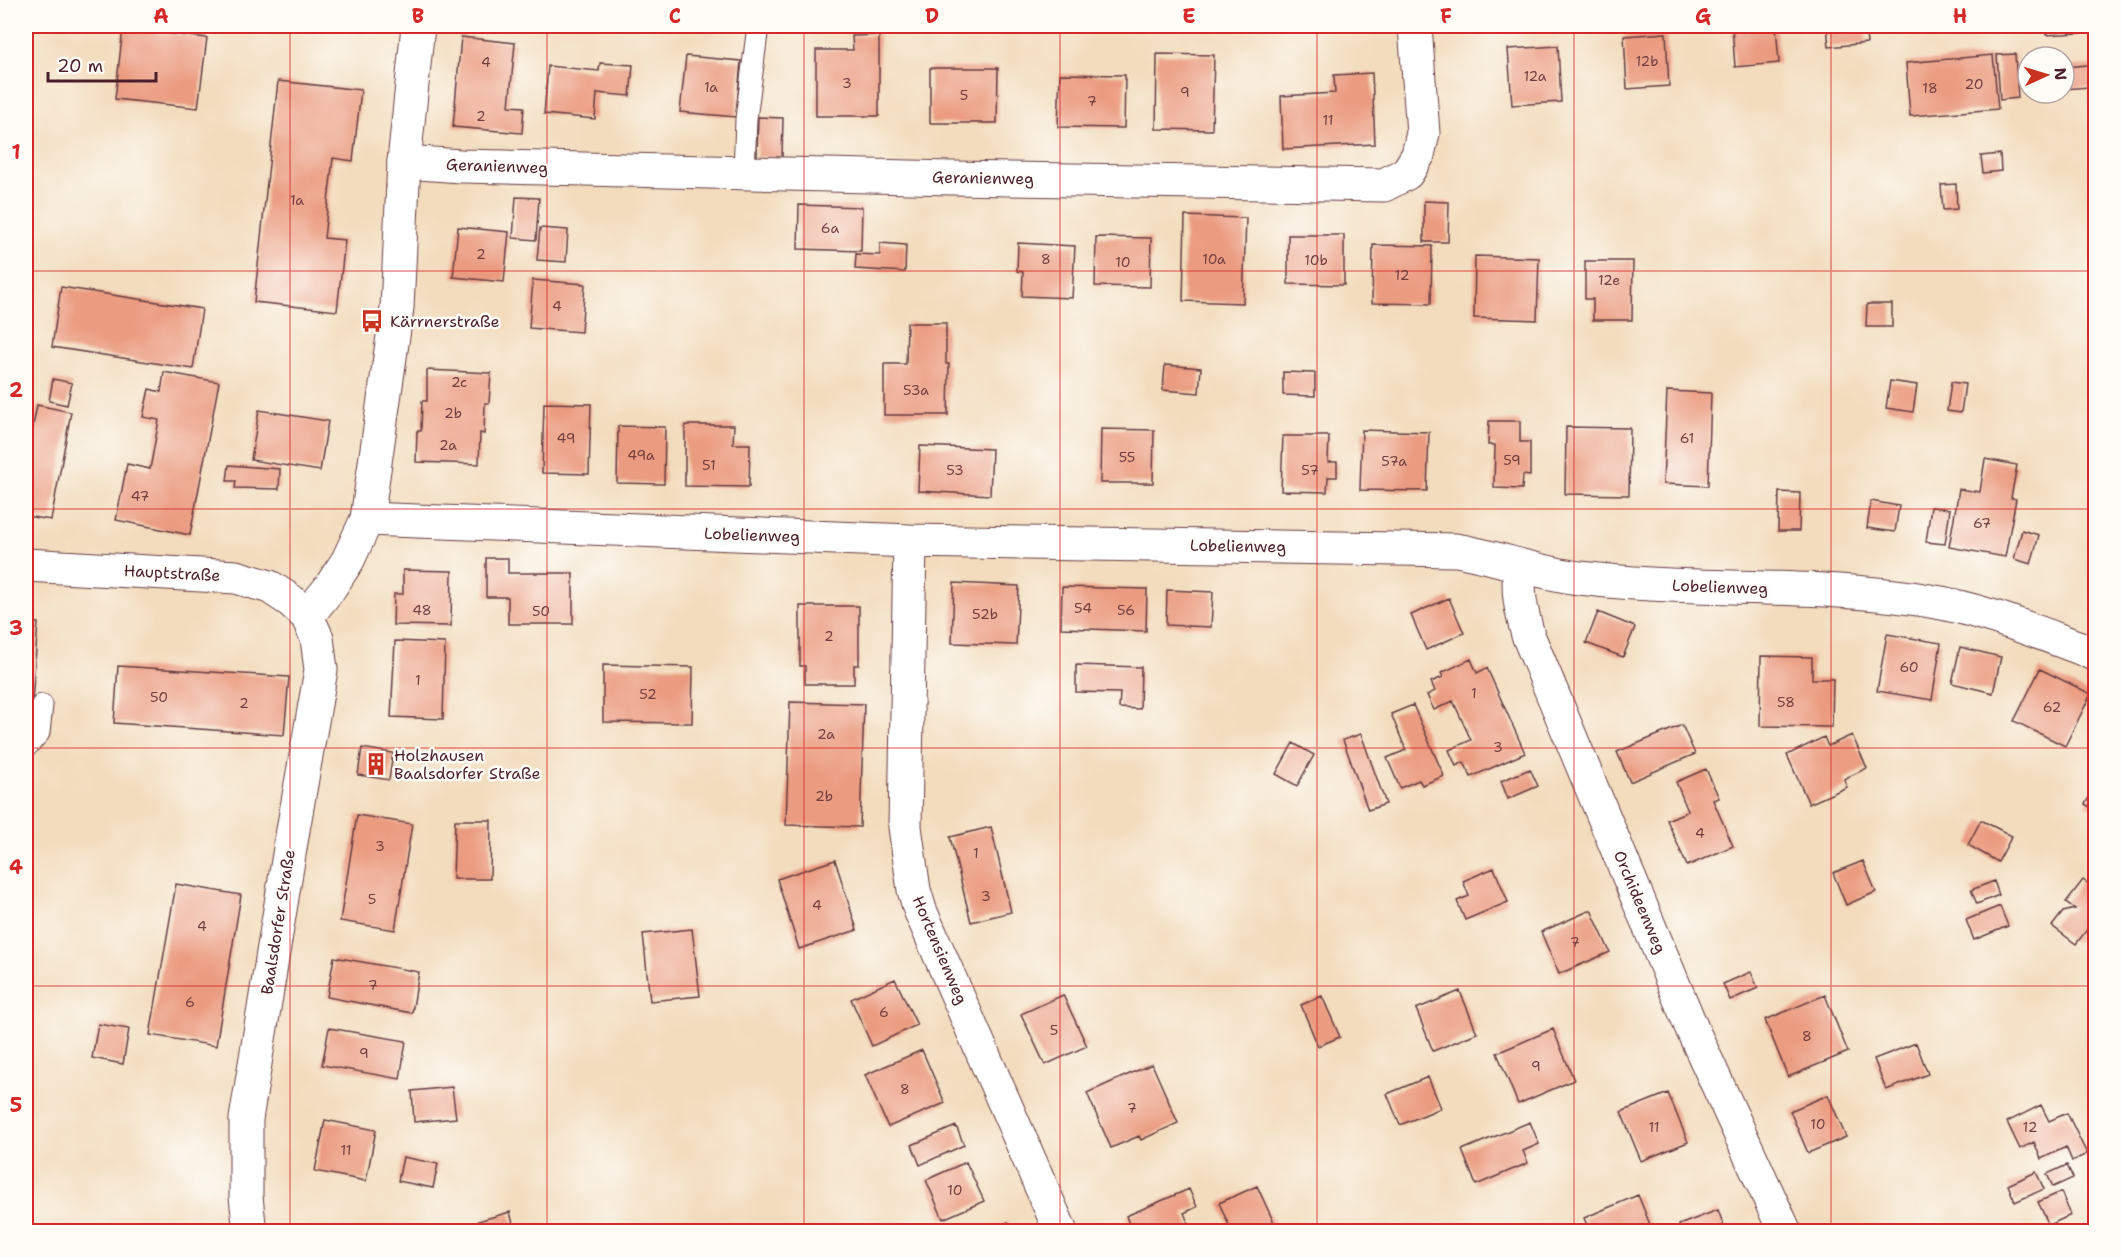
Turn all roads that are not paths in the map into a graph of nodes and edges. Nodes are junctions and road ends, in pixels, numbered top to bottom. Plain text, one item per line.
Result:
1 (418, 26) edge
2 (758, 26) edge
3 (1415, 26) edge
4 (404, 162) junction
5 (744, 173) junction
6 (367, 519) junction
7 (910, 541) junction
8 (26, 565) edge
9 (1520, 566) junction
10 (307, 616) junction
11 (2096, 655) edge
12 (42, 705) dead end
13 (26, 747) edge
14 (250, 1232) edge
15 (1061, 1232) edge
16 (1785, 1232) edge

1 - 4 street
2 - 5 lane
3 - 5 street, Geranienweg
4 - 5 street, Geranienweg
4 - 6 street
6 - 7 street, Lobelienweg
6 - 10 street
7 - 9 street, Lobelienweg
7 - 15 street, Hortensienweg
8 - 10 street, Hauptstraße
9 - 11 street, Lobelienweg
9 - 16 street, Orchideenweg
10 - 14 street, Baalsdorfer Straße
12 - 13 lane

